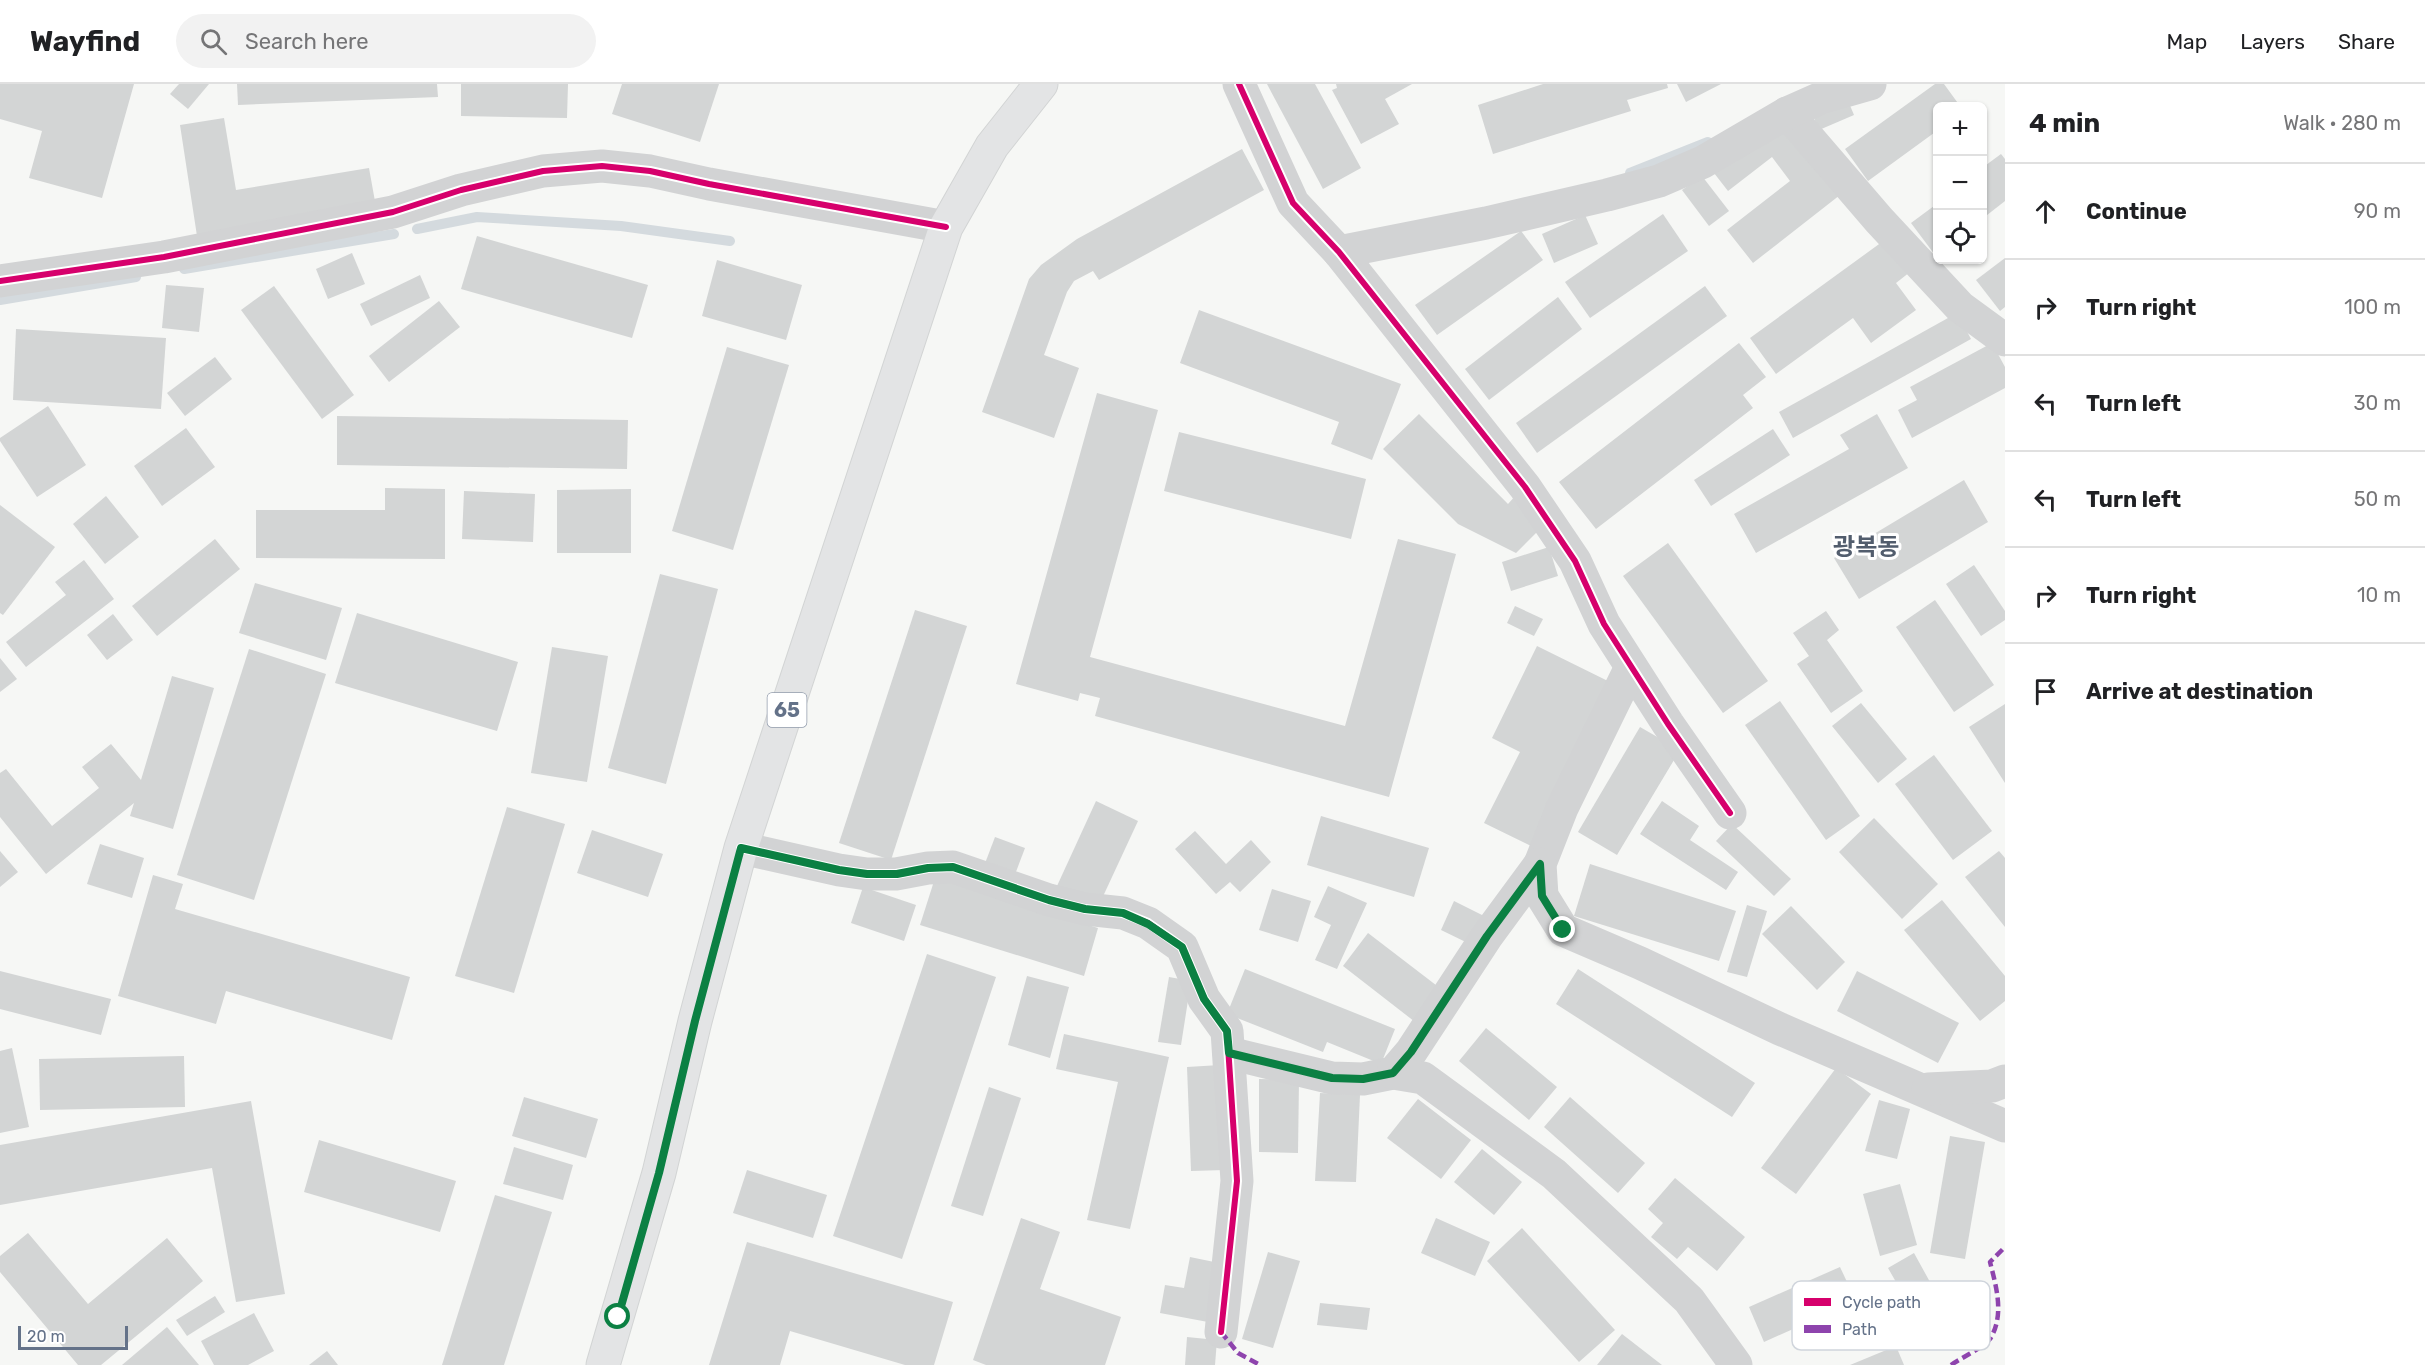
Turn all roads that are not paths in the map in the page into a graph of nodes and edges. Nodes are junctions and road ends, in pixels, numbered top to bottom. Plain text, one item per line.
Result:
1 (1041, 84) edge
2 (1239, 84) edge
3 (1870, 84) edge
4 (1786, 113) junction
5 (946, 227) junction
6 (1339, 252) junction
7 (0, 281) edge
8 (2005, 340) edge
9 (1632, 667) junction
10 (1730, 813) dead end
11 (741, 848) junction
12 (1540, 864) junction
13 (1229, 1053) junction
14 (1393, 1073) junction
15 (2005, 1081) edge
16 (1914, 1089) junction
17 (2005, 1126) edge
18 (1221, 1332) dead end
19 (603, 1365) edge
20 (1736, 1365) edge

1 - 5 main road, 65
2 - 6 street
3 - 4 street
4 - 6 street
4 - 8 street
5 - 7 street
5 - 11 main road, 65
6 - 9 street
9 - 10 street
9 - 12 street
11 - 13 street
11 - 19 main road, 65
12 - 14 street
12 - 16 street
13 - 14 street
13 - 18 street
14 - 20 street
15 - 16 street
16 - 17 street

